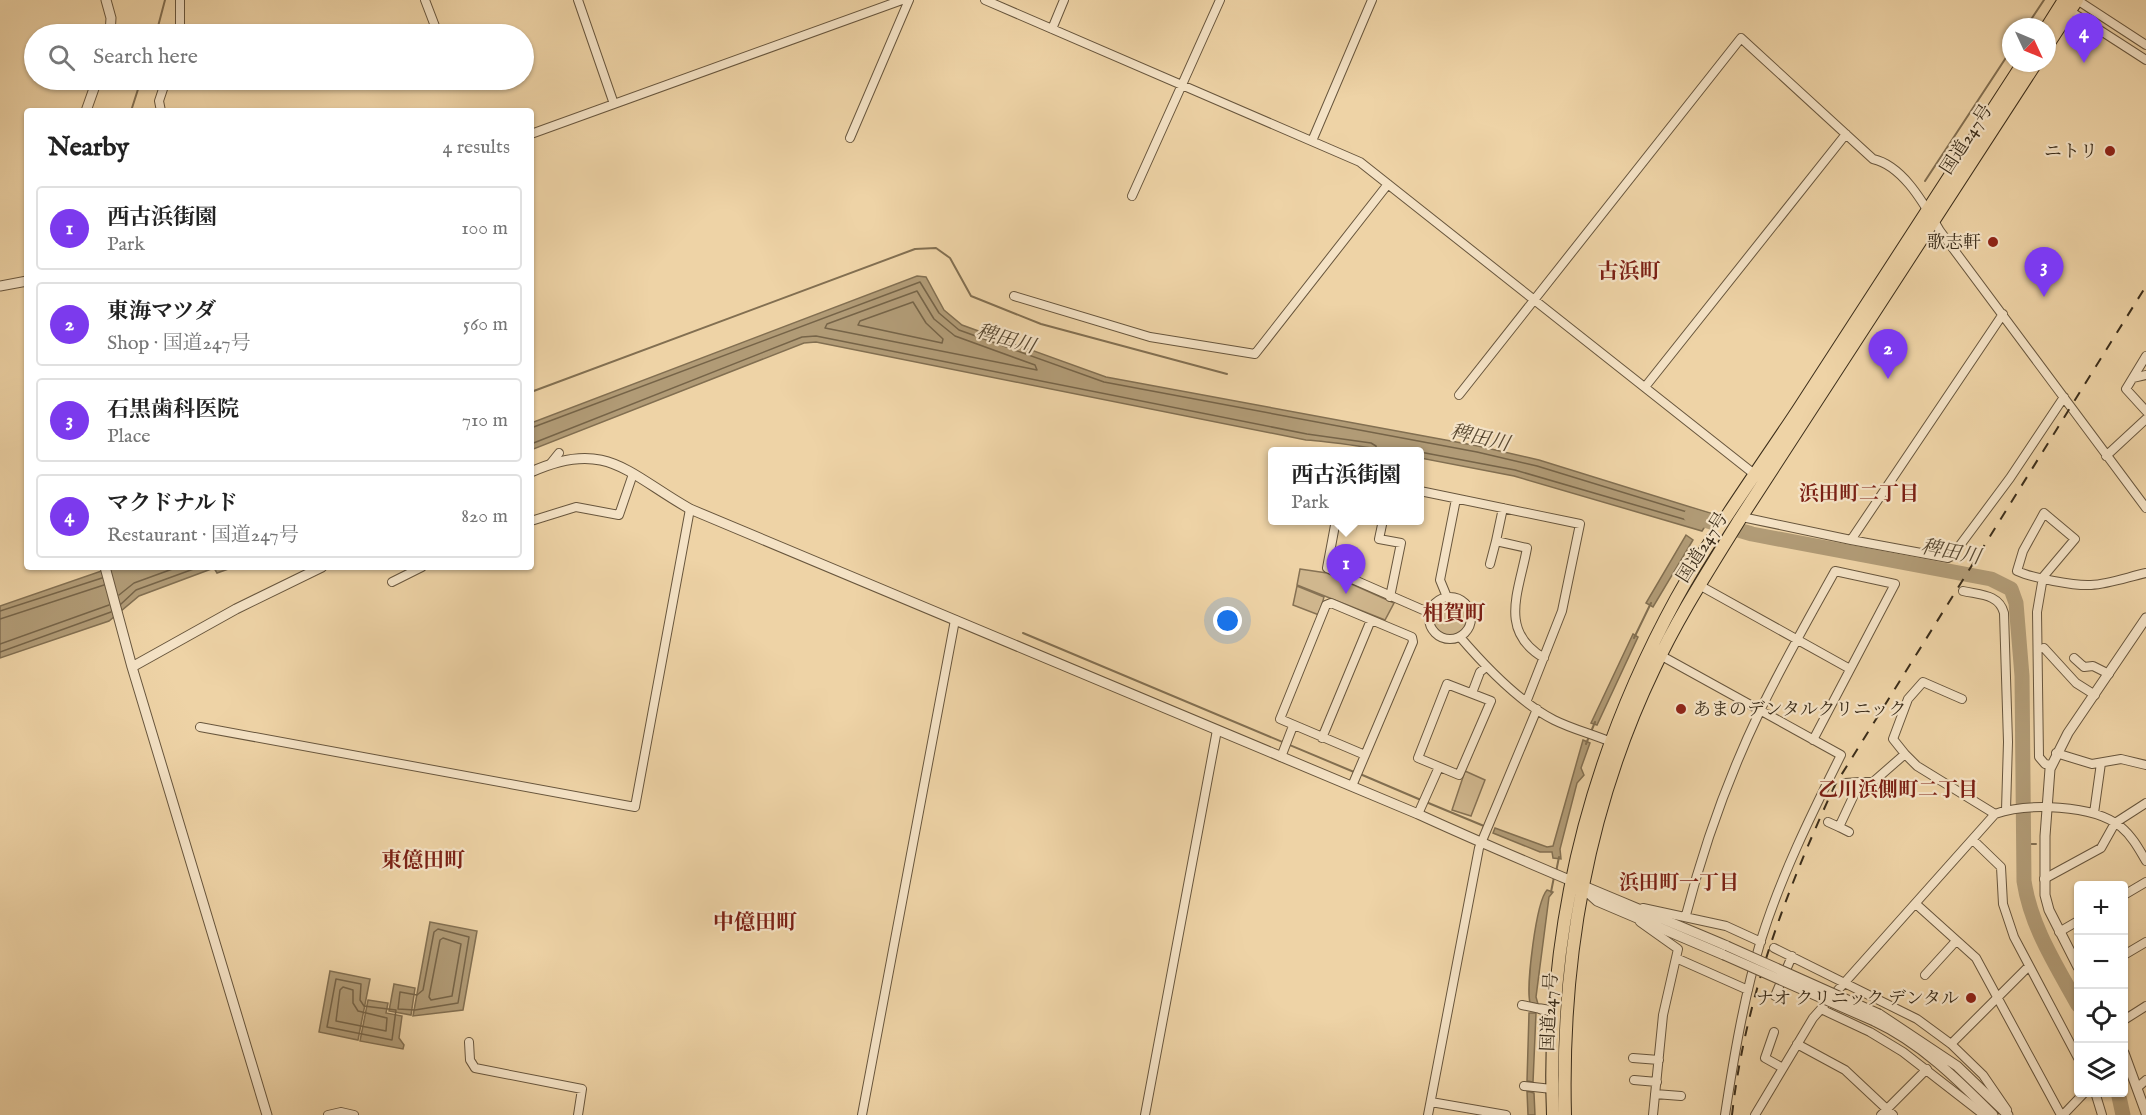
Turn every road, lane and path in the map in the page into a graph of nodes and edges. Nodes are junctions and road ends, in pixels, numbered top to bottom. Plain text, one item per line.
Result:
1 (106, 0) edge
2 (180, 0) edge
3 (425, 0) edge
4 (578, 0) edge
5 (902, 0) edge
6 (909, 0) edge
7 (985, 0) edge
8 (1064, 0) edge
9 (1220, 0) edge
10 (1372, 0) edge
11 (2068, 3) edge
12 (2055, 18) edge
13 (111, 24) edge
14 (180, 24) edge
15 (434, 24) edge
16 (2056, 28) edge
17 (1052, 29) junction
18 (2146, 45) edge
19 (2146, 60) edge
20 (2017, 72) edge
21 (2030, 72) edge
22 (1183, 86) junction
23 (93, 90) edge
24 (163, 90) edge
25 (614, 104) junction
26 (87, 108) edge
27 (160, 108) edge
28 (534, 133) edge
29 (1846, 134) junction
30 (850, 138) dead end
31 (1312, 141) junction
32 (1388, 184) junction
33 (1132, 196) dead end
34 (1928, 209) junction
35 (1934, 221) junction
36 (24, 282) edge
37 (0, 286) edge
38 (1014, 296) dead end
39 (1534, 300) junction
40 (2003, 314) junction
41 (2146, 356) edge
42 (2146, 375) edge
43 (2133, 378) junction
44 (1645, 387) junction
45 (1459, 395) dead end
46 (2064, 397) junction
47 (2146, 411) edge
48 (2146, 419) edge
49 (559, 453) dead end
50 (2106, 456) junction
51 (551, 463) junction
52 (534, 471) edge
53 (633, 474) junction
54 (1760, 478) junction
55 (1424, 492) edge
56 (1456, 499) junction
57 (1503, 507) junction
58 (2146, 508) edge
59 (690, 509) junction
60 (1737, 517) junction
61 (534, 520) edge
62 (1335, 525) edge
63 (1382, 525) edge
64 (1720, 540) junction
65 (1851, 540) junction
66 (1496, 541) junction
67 (1490, 564) dead end
68 (106, 570) edge
69 (316, 570) edge
70 (416, 570) edge
71 (2146, 573) edge
72 (2043, 577) junction
73 (392, 582) dead end
74 (1699, 585) junction
75 (1963, 591) dead end
76 (1390, 597) junction
77 (1447, 597) junction
78 (1430, 613) junction
79 (2146, 618) edge
80 (955, 620) junction
81 (1371, 620) junction
82 (1460, 637) junction
83 (1797, 641) junction
84 (2044, 648) dead end
85 (1660, 655) junction
86 (1544, 658) junction
87 (2074, 658) dead end
88 (132, 667) junction
89 (1486, 667) junction
90 (1850, 669) junction
91 (2109, 674) junction
92 (1472, 693) junction
93 (2095, 696) junction
94 (1962, 699) dead end
95 (1527, 700) junction
96 (1537, 709) junction
97 (1760, 711) junction
98 (1293, 726) junction
99 (200, 727) dead end
100 (1217, 730) junction
101 (1322, 738) junction
102 (1813, 740) junction
103 (1611, 741) junction
104 (1283, 753) junction
105 (2056, 753) junction
106 (1905, 754) junction
107 (1365, 755) junction
108 (2101, 763) junction
109 (2051, 765) junction
110 (2146, 765) edge
111 (1439, 767) junction
112 (1354, 782) junction
113 (1860, 782) junction
114 (1845, 783) dead end
115 (2146, 803) edge
116 (2044, 808) junction
117 (1420, 810) junction
118 (2009, 810) junction
119 (2094, 813) junction
120 (1995, 814) junction
121 (1828, 822) dead end
122 (2115, 823) junction
123 (1839, 827) junction
124 (1849, 832) dead end
125 (1484, 839) junction
126 (1973, 840) junction
127 (2146, 861) edge
128 (2044, 879) junction
129 (1571, 882) junction
130 (2146, 882) edge
131 (2128, 893) edge
132 (1916, 904) junction
133 (1631, 910) junction
134 (1686, 915) junction
135 (2074, 924) edge
136 (2059, 932) junction
137 (1956, 941) junction
138 (1761, 942) junction
139 (2146, 942) edge
140 (1774, 948) dead end
141 (2128, 953) edge
142 (1792, 956) junction
143 (1676, 958) junction
144 (2074, 958) edge
145 (2029, 966) junction
146 (1925, 975) dead end
147 (1843, 983) junction
148 (1748, 990) junction
149 (1775, 996) dead end
150 (1997, 998) junction
151 (1522, 1005) dead end
152 (2146, 1006) edge
153 (1821, 1009) junction
154 (1547, 1010) junction
155 (2128, 1017) edge
156 (1877, 1018) junction
157 (1774, 1032) dead end
158 (469, 1042) dead end
159 (1797, 1044) junction
160 (1951, 1044) junction
161 (2074, 1049) edge
162 (1633, 1058) dead end
163 (1659, 1060) junction
164 (2128, 1063) edge
165 (1781, 1067) junction
166 (1927, 1069) junction
167 (1634, 1080) dead end
168 (2146, 1080) edge
169 (1656, 1082) junction
170 (1524, 1086) dead end
171 (2138, 1087) junction
172 (1552, 1089) junction
173 (1655, 1094) junction
174 (1681, 1096) dead end
175 (2080, 1097) edge
176 (2097, 1097) edge
177 (1431, 1102) junction
178 (1479, 1112) edge
179 (1887, 1113) edge
180 (2146, 1113) edge
181 (267, 1115) edge
182 (328, 1115) edge
183 (354, 1115) edge
184 (578, 1115) edge
185 (862, 1115) edge
186 (1145, 1115) edge
187 (1428, 1115) edge
188 (1506, 1115) edge
189 (1553, 1115) edge
190 (1565, 1115) edge
191 (1653, 1115) edge
192 (1725, 1115) edge
193 (1755, 1115) edge
194 (1984, 1115) edge
195 (1993, 1115) edge
196 (2009, 1115) edge
197 (2062, 1115) edge
198 (2102, 1115) edge

1 - 13 street
2 - 14 street
3 - 15 street
4 - 25 street
5 - 25 street
6 - 30 street
7 - 17 street
8 - 17 street
9 - 22 street
10 - 31 street
11 - 12 highway
11 - 16 highway
11 - 18 street
11 - 19 street
17 - 22 street
20 - 34 highway, 国道247号
21 - 35 highway, 国道247号
22 - 31 street
22 - 33 street
23 - 26 street
24 - 27 street
25 - 28 street
29 - 34 street
29 - 39 street
29 - 44 street
31 - 32 street
32 - 38 street
32 - 39 street
34 - 35 street
34 - 54 highway, 国道247号
35 - 40 street
35 - 54 highway, 国道247号
36 - 37 street
39 - 44 street
39 - 45 street
40 - 46 street
40 - 65 street
41 - 43 street
42 - 43 street
43 - 47 street
44 - 54 street
46 - 50 street
46 - 65 street
48 - 50 street
49 - 51 street
50 - 58 street
51 - 52 street
51 - 53 street
53 - 59 street
53 - 61 street
54 - 60 highway, 国道247号
55 - 56 street
56 - 57 street
56 - 77 street
57 - 66 street
57 - 86 street
59 - 80 street
59 - 99 street
60 - 64 highway, 国道247号
60 - 65 street
62 - 76 street
63 - 76 street
64 - 74 highway, 国道247号
64 - 103 highway, 国道247号
66 - 67 street
66 - 86 street
68 - 88 street
69 - 88 street
70 - 73 street
71 - 72 street
72 - 72 street
72 - 109 street
74 - 83 street
74 - 85 highway, 国道247号
75 - 118 street
76 - 78 street
77 - 78 street
77 - 82 street
78 - 82 street
79 - 91 street
80 - 100 street
80 - 185 street
81 - 98 street
81 - 101 street
81 - 107 street
82 - 89 street
83 - 90 street
83 - 90 street
83 - 97 street
84 - 93 street
85 - 97 street
85 - 129 highway, 国道247号
86 - 95 street
87 - 91 street
88 - 181 street
89 - 92 street
89 - 95 street
90 - 102 street
91 - 93 street
92 - 111 street
92 - 111 street
93 - 105 street
94 - 106 street
95 - 96 street
96 - 103 street
96 - 125 street
97 - 102 street
97 - 134 street
98 - 101 street
98 - 104 street
100 - 104 street
100 - 186 street
101 - 107 street
102 - 138 street
103 - 129 highway, 国道247号
104 - 112 street
105 - 108 street
105 - 109 street
106 - 113 street
106 - 120 street
107 - 112 street
108 - 110 street
108 - 119 street
109 - 116 street
111 - 117 street
112 - 117 street
113 - 114 street
113 - 123 street
115 - 122 street
116 - 118 street
116 - 119 street
116 - 128 street
117 - 125 street
118 - 120 street
119 - 122 street
120 - 126 street
121 - 123 street
122 - 127 street
122 - 128 street
123 - 124 street
125 - 129 street
125 - 177 street
126 - 132 street
126 - 145 street
128 - 136 street
129 - 133 street
129 - 154 highway, 国道247号
129 - 190 highway, 国道247号
130 - 131 street
132 - 137 street
132 - 147 street
133 - 134 street
133 - 143 street
133 - 156 street, bridge
134 - 138 street
135 - 136 street
136 - 144 street
137 - 146 street
137 - 150 street
138 - 148 street
139 - 141 street
140 - 142 street
142 - 147 street
142 - 149 street
143 - 148 street
143 - 163 street
145 - 150 street
145 - 161 street
147 - 153 street
147 - 160 street
148 - 192 street
150 - 160 street
150 - 197 street
151 - 154 street
152 - 155 street
153 - 159 street
153 - 166 street
154 - 172 highway, 国道247号
156 - 195 street
156 - 196 street
157 - 165 street
158 - 184 street
159 - 165 street
159 - 179 street
160 - 196 street
162 - 163 street
163 - 169 street
164 - 171 street
165 - 193 street
166 - 179 street
166 - 194 street
167 - 169 street
168 - 171 street
169 - 173 street
170 - 172 street
171 - 180 street
172 - 189 highway, 国道247号
173 - 174 street
173 - 191 street
175 - 197 street
176 - 198 street
177 - 178 street
177 - 187 street
178 - 188 street
182 - 183 street

